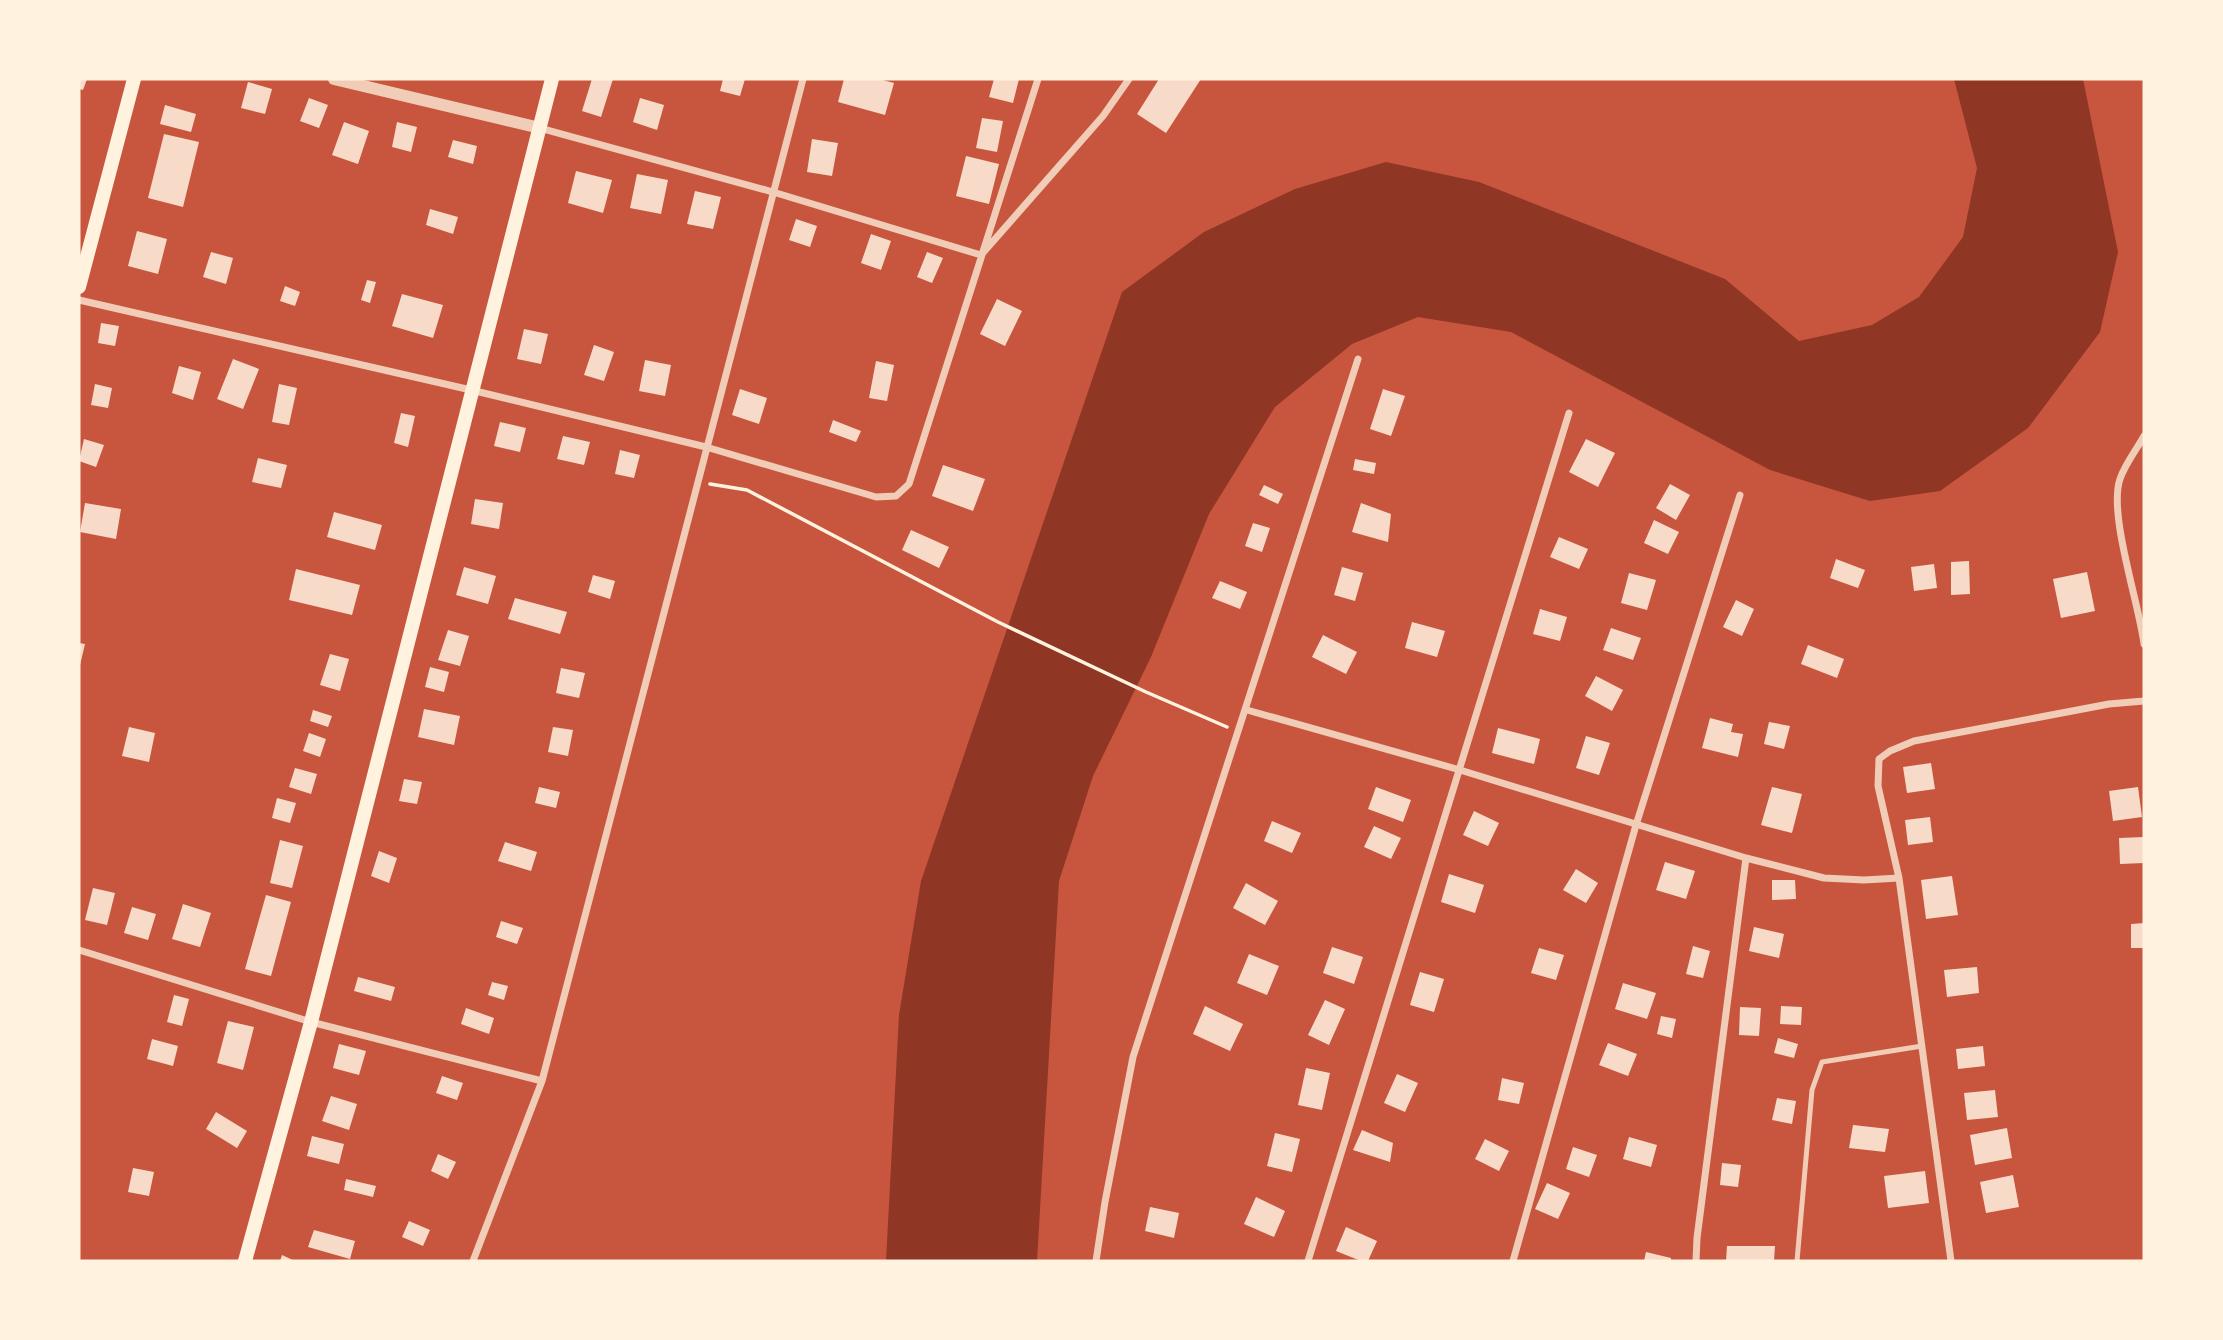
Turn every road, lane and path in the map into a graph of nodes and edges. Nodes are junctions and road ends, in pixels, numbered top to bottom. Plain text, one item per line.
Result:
1 (134, 79) edge
2 (334, 79) edge
3 (552, 79) edge
4 (803, 79) edge
5 (1038, 79) edge
6 (1129, 79) edge
7 (540, 128) junction
8 (774, 192) junction
9 (982, 255) junction
10 (79, 288) edge
11 (79, 300) edge
12 (1358, 359) dead end
13 (471, 390) junction
14 (1569, 413) dead end
15 (2144, 436) edge
16 (706, 447) junction
17 (697, 482) junction
18 (1740, 495) dead end
19 (2143, 625) edge
20 (2144, 644) edge
21 (2144, 701) edge
22 (1247, 710) junction
23 (1238, 732) junction
24 (1460, 770) junction
25 (1636, 825) junction
26 (1746, 858) junction
27 (1899, 878) junction
28 (79, 950) edge
29 (311, 1022) junction
30 (1922, 1046) junction
31 (542, 1081) junction
32 (245, 1261) edge
33 (472, 1261) edge
34 (1096, 1261) edge
35 (1308, 1261) edge
36 (1513, 1261) edge
37 (1696, 1261) edge
38 (1797, 1261) edge
39 (1951, 1261) edge

1 - 10 main road
2 - 7 street
3 - 7 main road
4 - 8 street
5 - 9 street
6 - 9 street
7 - 8 street
7 - 13 main road
8 - 9 street
8 - 16 street
9 - 16 street
11 - 13 street
12 - 22 street
13 - 16 street
13 - 29 main road
14 - 24 street
15 - 19 street
16 - 17 street
17 - 23 path
17 - 31 street
18 - 25 street
19 - 20 street
21 - 27 street
22 - 23 street
22 - 24 street
23 - 34 street
24 - 25 street
24 - 35 street
25 - 26 street
25 - 36 street
26 - 27 street
26 - 37 street
27 - 30 street
28 - 29 street
29 - 31 street
29 - 32 main road
30 - 38 lane
30 - 39 street
31 - 33 street

